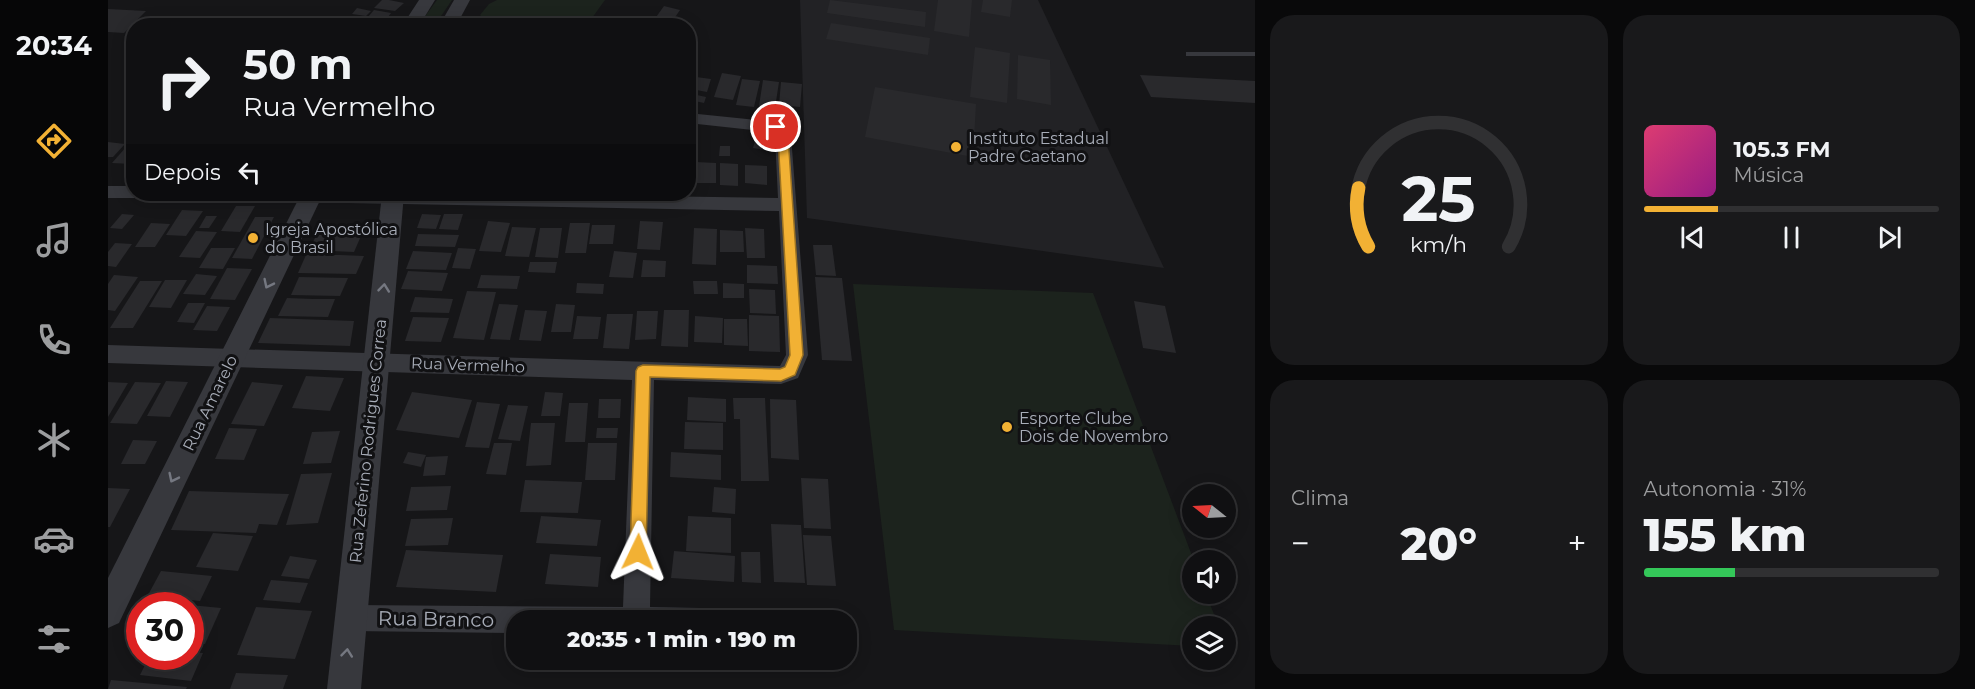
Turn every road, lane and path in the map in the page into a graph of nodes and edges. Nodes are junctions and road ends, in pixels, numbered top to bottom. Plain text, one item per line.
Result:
1 (427, 0) edge
2 (462, 0) edge
3 (415, 18) edge
4 (452, 18) edge
5 (1189, 54) dead end
6 (1255, 54) edge
7 (696, 119) edge
8 (108, 192) edge
9 (126, 192) edge
10 (309, 201) edge
11 (392, 201) edge
12 (630, 201) edge
13 (788, 205) junction
14 (108, 354) edge
15 (232, 358) junction
16 (376, 363) junction
17 (643, 371) junction
18 (110, 604) edge
19 (636, 610) edge
20 (351, 618) junction
21 (506, 620) edge
22 (344, 689) edge

1 - 3 street
2 - 4 street
5 - 6 lane
7 - 13 street
8 - 9 street
10 -> 15 street, Rua Amarelo
16 -> 11 street, Rua Zeferino Rodrigues Correa
12 - 13 street
13 - 17 street, Rua Vermelho
14 - 15 street, Rua Vermelho
15 - 16 street, Rua Vermelho
15 -> 18 street, Rua Amarelo
16 - 17 street, Rua Vermelho
16 - 20 street, Rua Zeferino Rodrigues Correa
17 - 19 street
20 - 21 street, Rua Branco
22 -> 20 street, Rua Zeferino Rodrigues Correa

